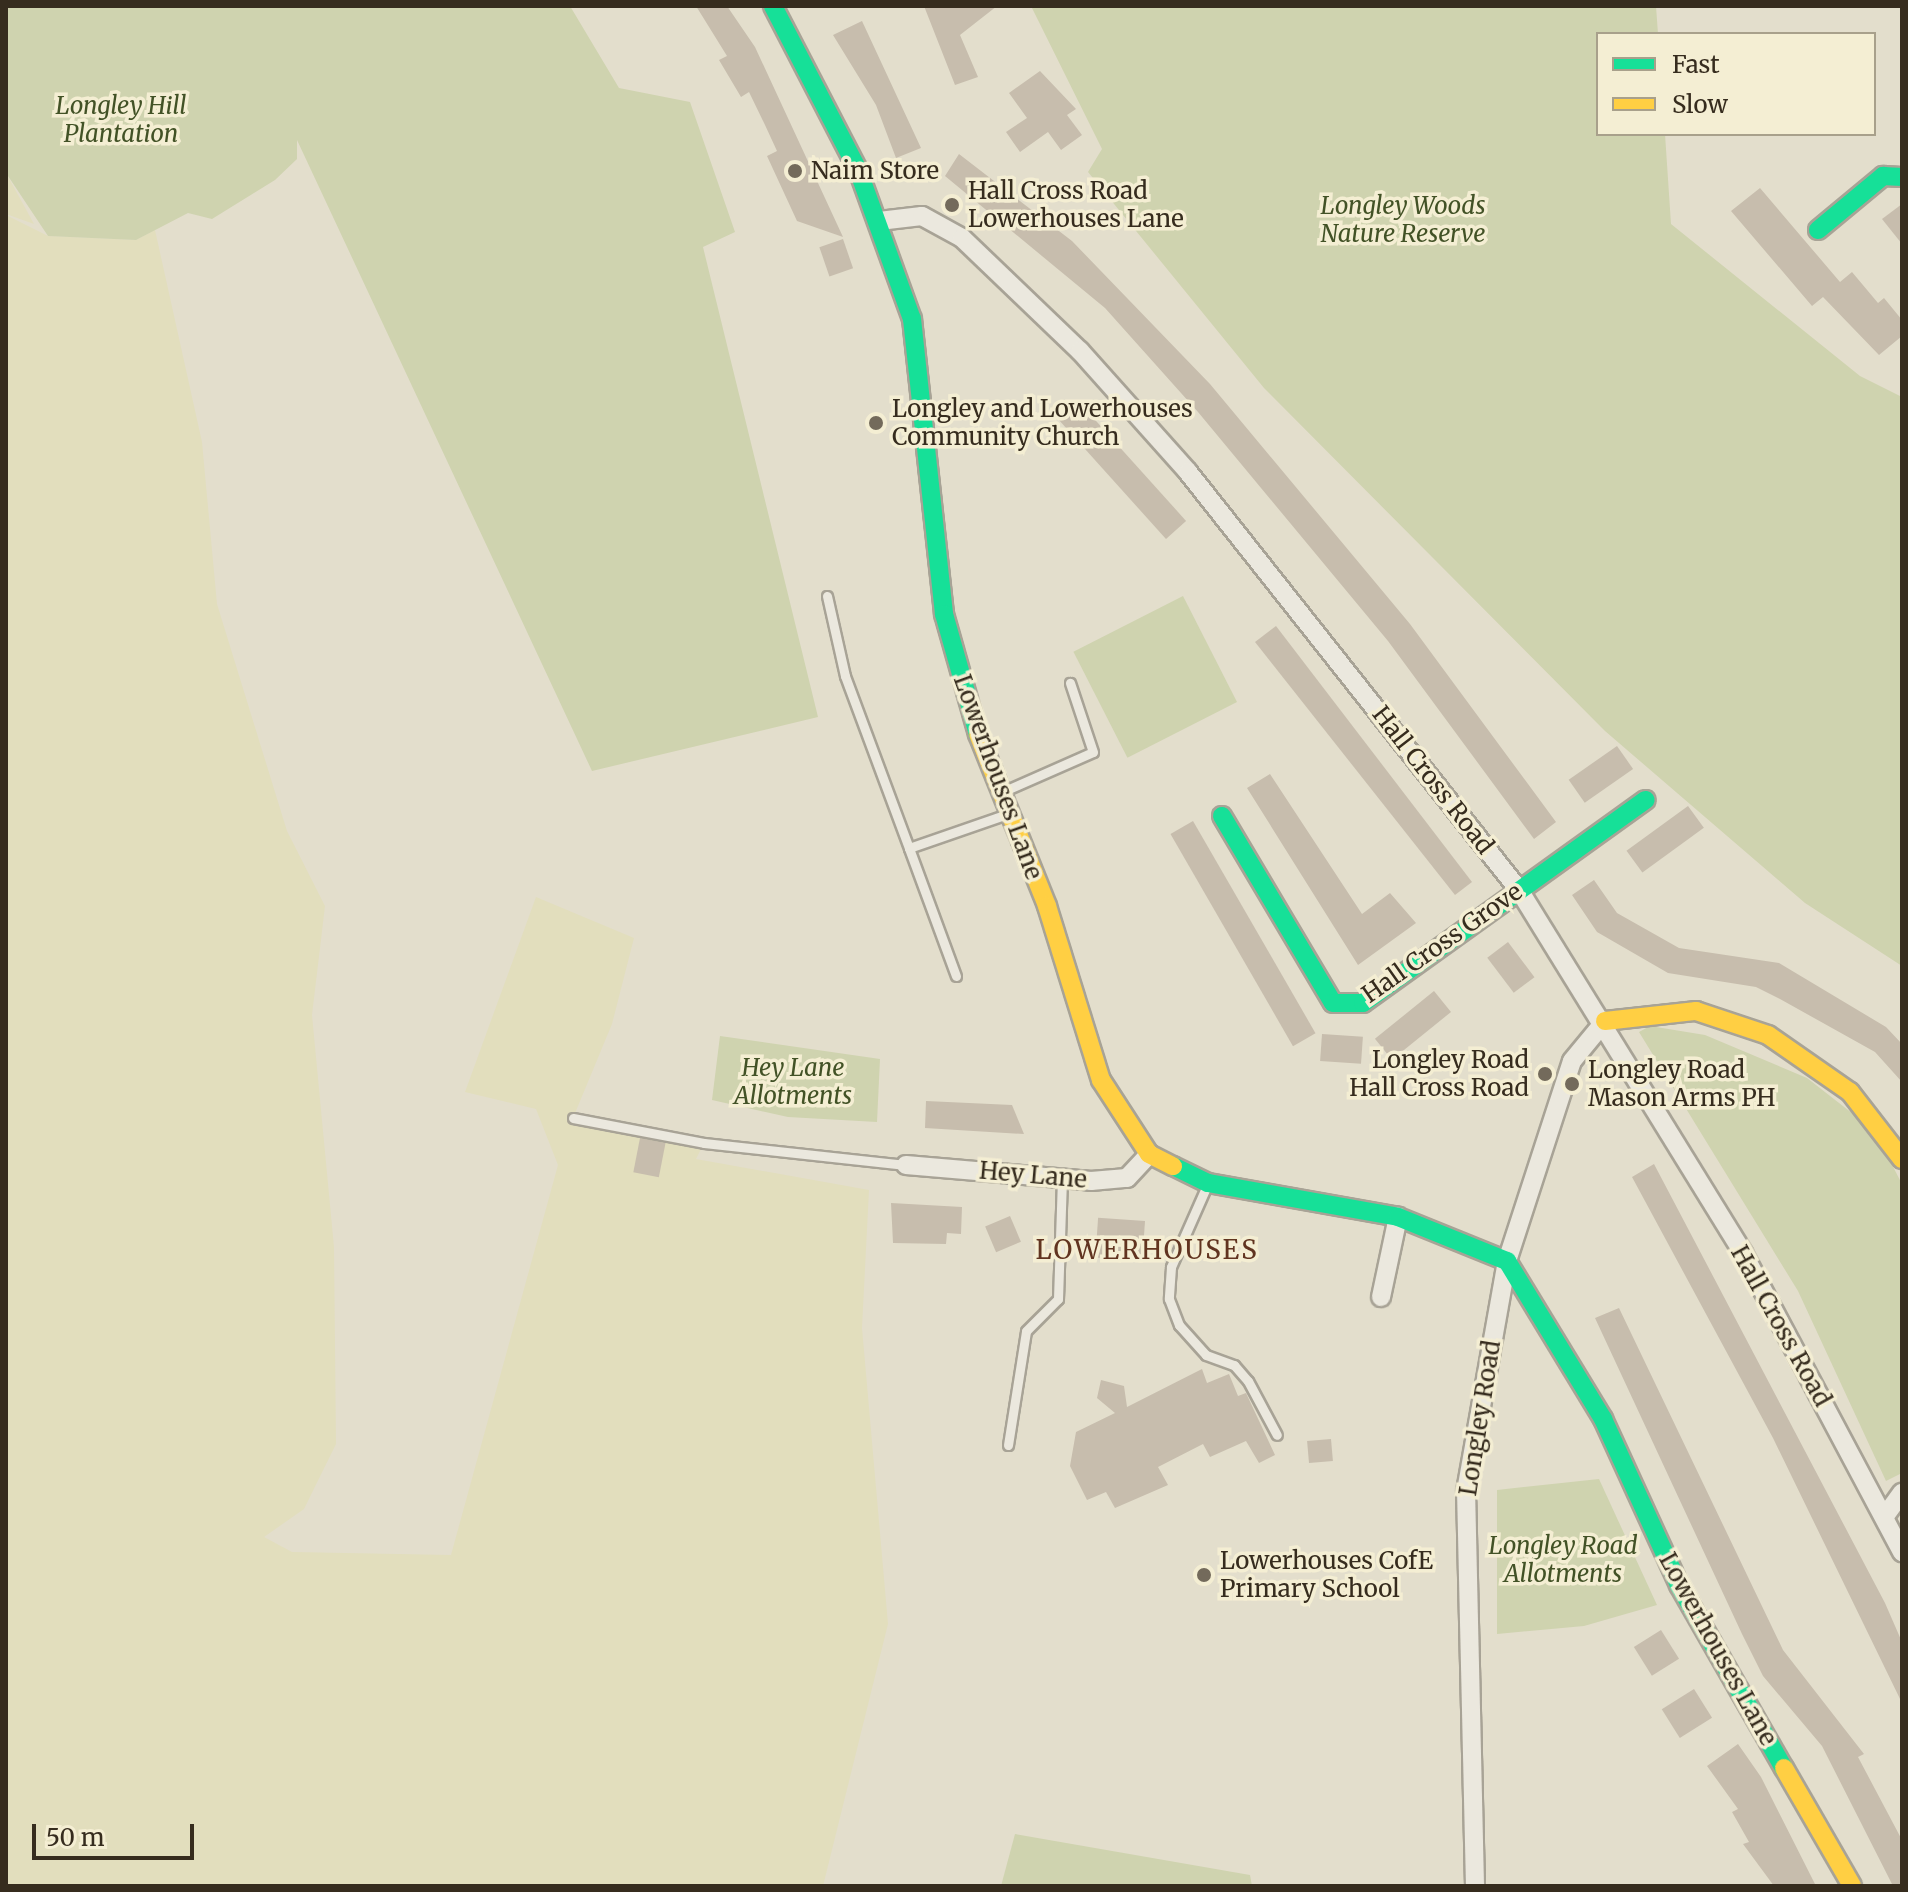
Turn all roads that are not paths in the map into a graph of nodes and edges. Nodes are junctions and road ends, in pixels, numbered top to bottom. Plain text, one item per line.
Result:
1 (773, 6) edge
2 (1902, 177) edge
3 (879, 221) junction
4 (1818, 230) dead end
5 (827, 596) dead end
6 (1070, 683) dead end
7 (1002, 792) junction
8 (1646, 800) dead end
9 (1010, 813) junction
10 (1222, 816) dead end
11 (909, 848) junction
12 (1519, 890) junction
13 (956, 976) dead end
14 (1605, 1021) junction
15 (573, 1118) dead end
16 (1149, 1154) junction
17 (1902, 1159) edge
18 (906, 1165) joint
19 (1062, 1180) junction
20 (1208, 1183) junction
21 (1398, 1217) junction
22 (1507, 1261) junction
23 (1381, 1297) dead end
24 (1277, 1435) dead end
25 (1008, 1445) dead end
26 (1902, 1493) edge
27 (1885, 1516) junction
28 (1902, 1552) edge
29 (1475, 1886) edge
30 (1852, 1886) edge

1 - 3 street, Lowerhouses Lane
2 - 4 street
3 - 7 street, Lowerhouses Lane
3 - 12 street, Hall Cross Road
5 - 11 lane
6 - 7 lane
7 - 9 street, Lowerhouses Lane
8 - 12 street, Hall Cross Grove
9 - 11 lane
9 - 16 street, Lowerhouses Lane
10 - 12 street, Hall Cross Grove
11 - 13 lane
12 - 14 street, Hall Cross Road
14 - 17 street
14 - 22 street, Longley Road
14 - 27 street, Hall Cross Road
15 - 18 lane
16 - 19 street, Hey Lane
16 - 20 street
18 - 19 street, Hey Lane
19 - 25 lane
20 - 21 street
20 - 24 lane
21 - 22 street
21 - 23 street
22 - 29 street, Longley Road
22 - 30 street, Lowerhouses Lane
26 - 27 street
27 - 28 street, Hall Cross Road

